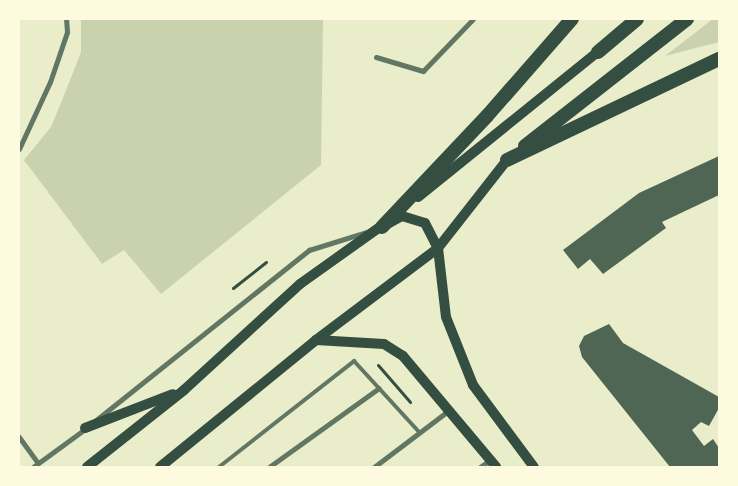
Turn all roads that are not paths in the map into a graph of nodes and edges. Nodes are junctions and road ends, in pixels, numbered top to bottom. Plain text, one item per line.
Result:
1 (66, 19) edge
2 (473, 19) edge
3 (572, 19) edge
4 (637, 19) edge
5 (687, 19) edge
6 (598, 52) joint
7 (376, 57) dead end
8 (719, 59) edge
9 (19, 149) edge
10 (506, 160) junction
11 (382, 226) junction
12 (438, 248) junction
13 (316, 340) junction
14 (379, 388) junction
15 (184, 390) junction
16 (449, 410) junction
17 (86, 428) junction
18 (420, 433) junction
19 (19, 437) edge
20 (38, 463) junction
21 (493, 464) edge
22 (33, 467) edge
23 (88, 467) edge
24 (160, 467) edge
25 (219, 467) edge
26 (269, 467) edge
27 (374, 467) edge
28 (480, 467) edge
29 (534, 467) edge

1 - 9 street
2 - 7 street
3 - 11 highway
4 - 6 highway
5 - 10 highway
6 - 11 main road
8 - 10 highway
10 - 12 main road
11 - 12 main road
11 - 15 main road
11 - 17 street
12 - 13 main road
12 - 29 main road
13 - 16 main road
13 - 24 main road
14 - 18 lane
14 - 25 lane
14 - 26 street
15 - 17 main road
15 - 23 main road
16 - 18 street
16 - 21 main road
17 - 20 street
18 - 27 street
19 - 20 street
20 - 22 street
21 - 28 street

